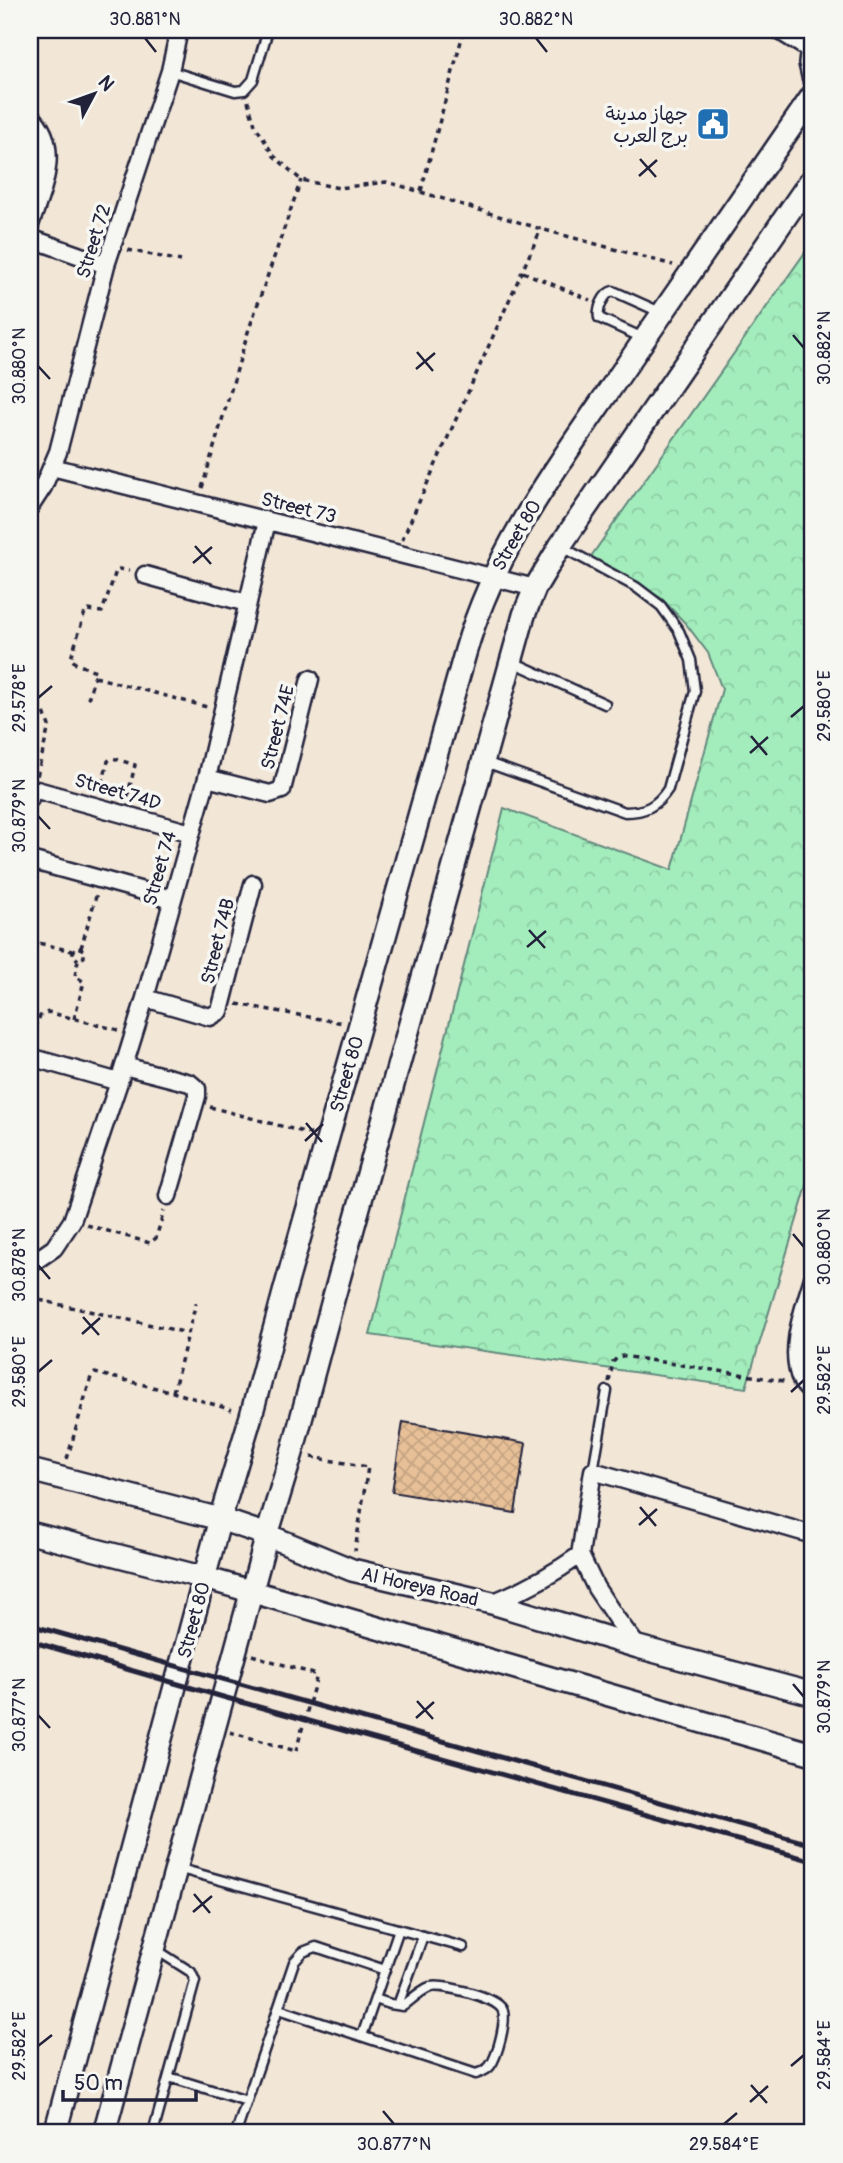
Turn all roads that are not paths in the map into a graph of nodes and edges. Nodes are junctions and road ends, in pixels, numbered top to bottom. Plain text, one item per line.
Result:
1 (180, 30) edge
2 (268, 30) edge
3 (778, 30) edge
4 (812, 45) edge
5 (170, 71) junction
6 (813, 76) edge
7 (813, 95) edge
8 (30, 115) edge
9 (813, 177) edge
10 (30, 225) edge
11 (30, 238) edge
12 (106, 265) junction
13 (663, 313) junction
14 (645, 339) junction
15 (52, 467) junction
16 (30, 507) edge
17 (267, 521) junction
18 (560, 546) junction
19 (145, 575) road end
20 (492, 577) junction
21 (535, 588) junction
22 (247, 603) junction
23 (510, 661) junction
24 (310, 679) dead end
25 (605, 704) dead end
26 (482, 761) junction
27 (207, 778) junction
28 (32, 794) edge
29 (191, 833) junction
30 (30, 860) edge
31 (253, 884) dead end
32 (172, 900) junction
33 (145, 998) junction
34 (30, 1057) edge
35 (121, 1074) junction
36 (168, 1196) road end
37 (30, 1261) edge
38 (813, 1278) edge
39 (808, 1390) edge
40 (607, 1391) road end
41 (30, 1470) edge
42 (593, 1471) junction
43 (220, 1519) junction
44 (30, 1533) edge
45 (267, 1535) junction
46 (813, 1535) edge
47 (580, 1555) junction
48 (205, 1578) junction
49 (252, 1592) junction
50 (492, 1603) junction
51 (638, 1647) junction
52 (813, 1694) edge
53 (813, 1754) edge
54 (177, 1868) junction
55 (399, 1929) junction
56 (423, 1936) junction
57 (463, 1947) dead end
58 (155, 1949) junction
59 (385, 1970) junction
60 (375, 1999) junction
61 (398, 2005) junction
62 (279, 2009) junction
63 (362, 2036) junction
64 (169, 2077) junction
65 (247, 2101) junction
66 (55, 2133) edge
67 (104, 2133) edge
68 (153, 2133) edge
69 (236, 2133) edge

1 - 5 street, Street 72
2 - 5 lane
3 - 4 street
4 - 6 street
5 - 12 street, Street 72
7 - 13 street, Street 80
8 - 10 street
9 - 18 street
11 - 12 street
12 - 15 street, Street 72
13 - 14 street, Street 80
13 - 14 lane
14 - 20 street, Street 80
15 - 16 street, Street 72
15 - 17 street, Street 73
17 - 20 street, Street 73
17 - 22 street, Street 74
18 - 21 street
18 - 26 lane
19 - 22 street
20 - 21 street, Street 73
20 - 43 street, Street 80
21 - 23 street
22 - 27 street, Street 74
23 - 25 lane
23 - 26 street
24 - 27 street, Street 74E
26 - 45 street
27 - 29 street, Street 74
28 - 29 street, Street 74D
29 - 32 street, Street 74
30 - 32 street
31 - 33 street, Street 74B
32 - 33 street, Street 74
33 - 35 street, Street 74
34 - 35 street
35 - 36 street
35 - 37 street, Street 74
38 - 39 street
40 - 42 lane
41 - 43 street, Al Horeya Road
42 - 46 street
42 - 47 street
43 - 45 street, Al Horeya Road
43 - 48 street, Street 80
44 - 48 street
45 - 49 street
45 - 50 street, Al Horeya Road
47 - 50 street
47 - 51 street
48 - 49 street
48 - 66 street, Street 80
49 - 53 street
49 - 54 street
50 - 51 street, Al Horeya Road
51 - 52 street, Al Horeya Road
54 - 55 lane
54 - 58 street
55 - 56 lane
55 - 59 lane
56 - 57 lane
56 - 61 lane
58 - 64 lane
58 - 67 street
59 - 60 lane
59 - 62 lane
60 - 61 lane
60 - 63 lane
61 - 63 lane
62 - 63 lane
62 - 65 lane
64 - 65 lane
64 - 68 lane
65 - 69 lane

